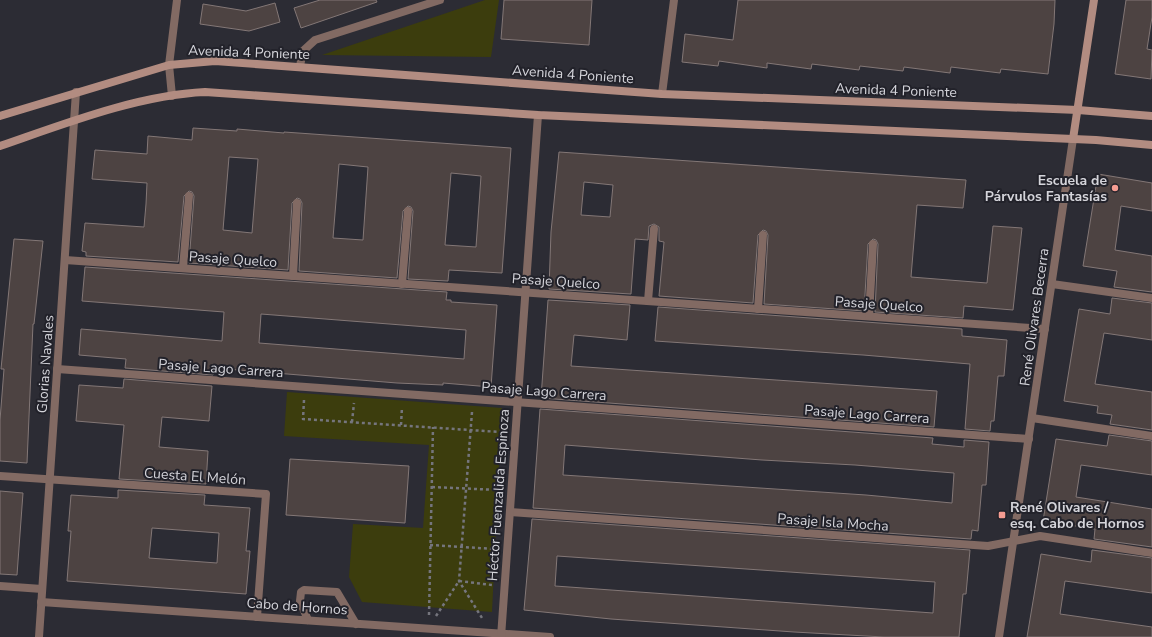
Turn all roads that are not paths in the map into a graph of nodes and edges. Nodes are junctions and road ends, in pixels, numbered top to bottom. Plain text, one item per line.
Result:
1 (177, 0) edge
2 (440, 0) edge
3 (674, 0) edge
4 (1094, 0) edge
5 (169, 65) junction
6 (300, 66) junction
7 (76, 92) junction
8 (662, 94) junction
9 (172, 96) junction
10 (1078, 110) junction
11 (538, 115) junction
12 (0, 116) edge
13 (1152, 116) edge
14 (74, 121) junction
15 (1073, 139) junction
16 (1152, 145) edge
17 (0, 146) edge
18 (189, 196) dead end
19 (297, 202) dead end
20 (408, 211) dead end
21 (654, 229) dead end
22 (763, 235) dead end
23 (873, 244) dead end
24 (65, 260) junction
25 (183, 268) junction
26 (293, 276) junction
27 (402, 284) junction
28 (1052, 284) junction
29 (525, 292) junction
30 (1152, 298) edge
31 (648, 301) junction
32 (758, 309) junction
33 (869, 316) junction
34 (1045, 329) junction
35 (57, 369) junction
36 (518, 402) junction
37 (1032, 418) junction
38 (1152, 436) edge
39 (1029, 439) junction
40 (0, 476) edge
41 (50, 480) junction
42 (510, 512) junction
43 (1014, 541) junction
44 (1152, 552) edge
45 (0, 586) edge
46 (42, 589) junction
47 (41, 602) junction
48 (257, 617) junction
49 (308, 620) junction
50 (356, 624) junction
51 (501, 635) edge
52 (39, 637) edge
53 (550, 637) edge
54 (999, 637) edge

1 - 5 street
2 - 6 street
3 - 8 street
4 - 10 street, René Olivares Becerra
5 - 6 street, Avenida 4 Poniente
5 - 7 street, Avenida 4 Poniente
5 - 9 street
6 - 8 street, Avenida 4 Poniente
7 - 12 street, Avenida 4 Poniente
7 - 14 street, Glorias Navales
8 - 10 street, Avenida 4 Poniente
9 - 11 street
9 - 14 street
10 - 13 street, Avenida 4 Poniente
10 - 15 street, René Olivares Becerra
11 - 15 street
11 - 29 street, Héctor Fuenzalida Espinoza
14 - 17 street
14 - 24 street, Glorias Navales
15 - 16 street
15 - 28 street, René Olivares Becerra
18 - 25 street
19 - 26 street
20 - 27 street
21 - 31 street
22 - 32 street
23 - 33 street
24 - 25 street, Pasaje Quelco
24 - 35 street, Glorias Navales
25 - 26 street, Pasaje Quelco
26 - 27 street, Pasaje Quelco
27 - 29 street, Pasaje Quelco
28 - 30 street
28 - 34 street, René Olivares Becerra
29 - 31 street, Pasaje Quelco
29 - 36 street, Héctor Fuenzalida Espinoza
31 - 32 street, Pasaje Quelco
32 - 33 street, Pasaje Quelco
33 - 34 street, Pasaje Quelco
34 - 37 street, René Olivares Becerra
35 - 36 street, Pasaje Lago Carrera
35 - 41 street, Glorias Navales
36 - 39 street, Pasaje Lago Carrera
36 - 42 street, Héctor Fuenzalida Espinoza
37 - 38 street
37 - 39 street, René Olivares Becerra
39 - 43 street, René Olivares Becerra
40 - 41 street, Cuesta El Melón
41 - 46 street, Glorias Navales
41 - 48 street, Cuesta El Melón
42 - 43 street, Pasaje Isla Mocha
42 - 51 street, Héctor Fuenzalida Espinoza
43 - 44 street, Pasaje Isla Mocha
43 - 54 street, René Olivares Becerra
45 - 46 street
46 - 47 street, Glorias Navales
47 - 48 street, Cabo de Hornos
47 - 52 street, Glorias Navales
48 - 49 street, Cabo de Hornos
49 - 50 street, Cabo de Hornos
49 - 50 street
50 - 51 street, Cabo de Hornos
51 - 53 street, Cabo de Hornos

